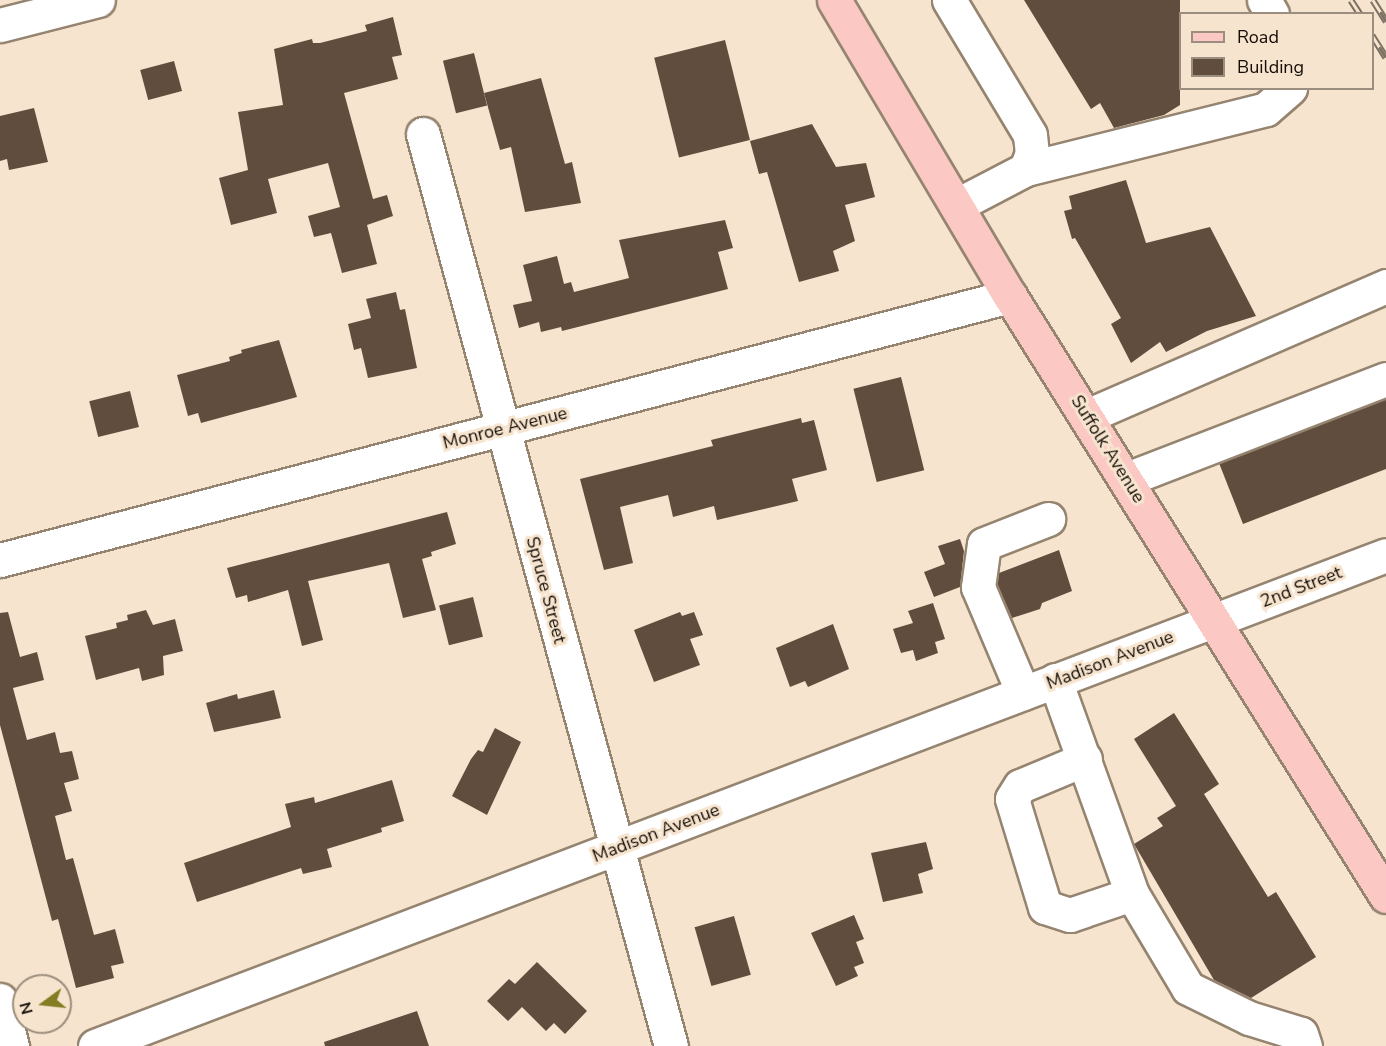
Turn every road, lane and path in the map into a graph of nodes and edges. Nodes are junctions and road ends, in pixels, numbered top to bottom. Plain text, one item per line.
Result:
1 (99, 0) edge
2 (834, 0) edge
3 (949, 0) edge
4 (0, 26) edge
5 (1288, 90) edge
6 (423, 134) dead end
7 (1026, 169) junction
8 (957, 205) junction
9 (1386, 286) edge
10 (1010, 296) junction
11 (1386, 378) edge
12 (1087, 416) junction
13 (502, 429) junction
14 (1127, 479) junction
15 (1048, 519) dead end
16 (1386, 555) edge
17 (0, 560) edge
18 (1216, 619) junction
19 (1055, 681) junction
20 (1023, 693) junction
21 (1085, 759) junction
22 (616, 848) junction
23 (1132, 894) junction
24 (1386, 896) edge
25 (0, 1000) edge
26 (1303, 1040) edge
27 (12, 1046) edge
28 (95, 1046) edge
29 (671, 1046) edge

1 - 4 street
2 - 8 main road, Suffolk Avenue
3 - 7 street
5 - 7 street
6 - 13 street, Spruce Street
7 - 8 street
8 - 10 main road, Suffolk Avenue
9 - 12 street
10 - 12 main road, Suffolk Avenue
10 - 13 street, Monroe Avenue
11 - 14 street
12 - 14 main road, Suffolk Avenue
13 - 17 street, Monroe Avenue
13 - 22 street, Spruce Street
14 - 18 main road, Suffolk Avenue
15 - 20 street
16 - 18 street, 2nd Street
18 - 19 street, Madison Avenue
18 - 24 main road, Suffolk Avenue
19 - 20 street, Madison Avenue
19 - 21 street
20 - 22 street, Madison Avenue
21 - 23 street
21 - 23 street
22 - 28 street, Madison Avenue
22 - 29 street, Spruce Street
23 - 26 street
25 - 27 street

